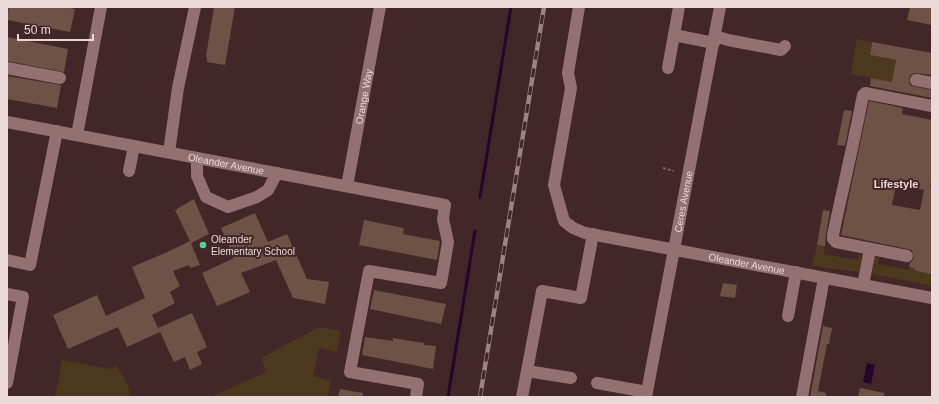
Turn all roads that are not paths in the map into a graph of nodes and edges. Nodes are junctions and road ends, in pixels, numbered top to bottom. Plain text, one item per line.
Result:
1 (101, 7) edge
2 (195, 7) edge
3 (380, 7) edge
4 (579, 7) edge
5 (680, 7) edge
6 (720, 7) edge
7 (674, 34) junction
8 (714, 39) junction
9 (785, 46) dead end
10 (7, 68) edge
11 (668, 68) dead end
12 (60, 78) dead end
13 (916, 80) dead end
14 (932, 83) edge
15 (932, 106) edge
16 (7, 122) edge
17 (57, 131) junction
18 (77, 135) junction
19 (134, 146) junction
20 (169, 152) junction
21 (197, 158) junction
22 (129, 171) dead end
23 (276, 173) junction
24 (347, 186) junction
25 (594, 234) junction
26 (870, 249) junction
27 (674, 250) junction
28 (907, 256) dead end
29 (7, 260) edge
30 (796, 272) junction
31 (824, 278) junction
32 (863, 285) junction
33 (7, 294) edge
34 (932, 298) edge
35 (788, 316) dead end
36 (527, 371) junction
37 (571, 378) dead end
38 (7, 383) edge
39 (597, 383) dead end
40 (646, 395) edge
41 (416, 397) edge
42 (522, 397) edge
43 (802, 397) edge

1 - 18 street
2 - 20 street
3 - 24 street, Orange Way
4 - 25 street, Oleander Avenue
5 - 7 street
6 - 8 street, Ceres Avenue
7 - 8 street
7 - 11 street
8 - 9 street
8 - 27 street, Ceres Avenue
10 - 12 street
13 - 14 street
15 - 26 street
16 - 17 street, Oleander Avenue
17 - 18 street, Oleander Avenue
17 - 29 street
18 - 19 street, Oleander Avenue
19 - 20 street, Oleander Avenue
19 - 22 street
20 - 21 street, Oleander Avenue
21 - 23 street, Oleander Avenue
21 - 23 street
23 - 24 street, Oleander Avenue
24 - 41 street, Oleander Avenue
25 - 27 street, Oleander Avenue
25 - 36 street
26 - 28 street
26 - 32 street
27 - 30 street, Oleander Avenue
27 - 40 street, Ceres Avenue
30 - 31 street, Oleander Avenue
30 - 35 street
31 - 32 street, Oleander Avenue
31 - 43 street
32 - 34 street, Oleander Avenue
33 - 38 street
36 - 37 street
36 - 42 street
39 - 40 street

